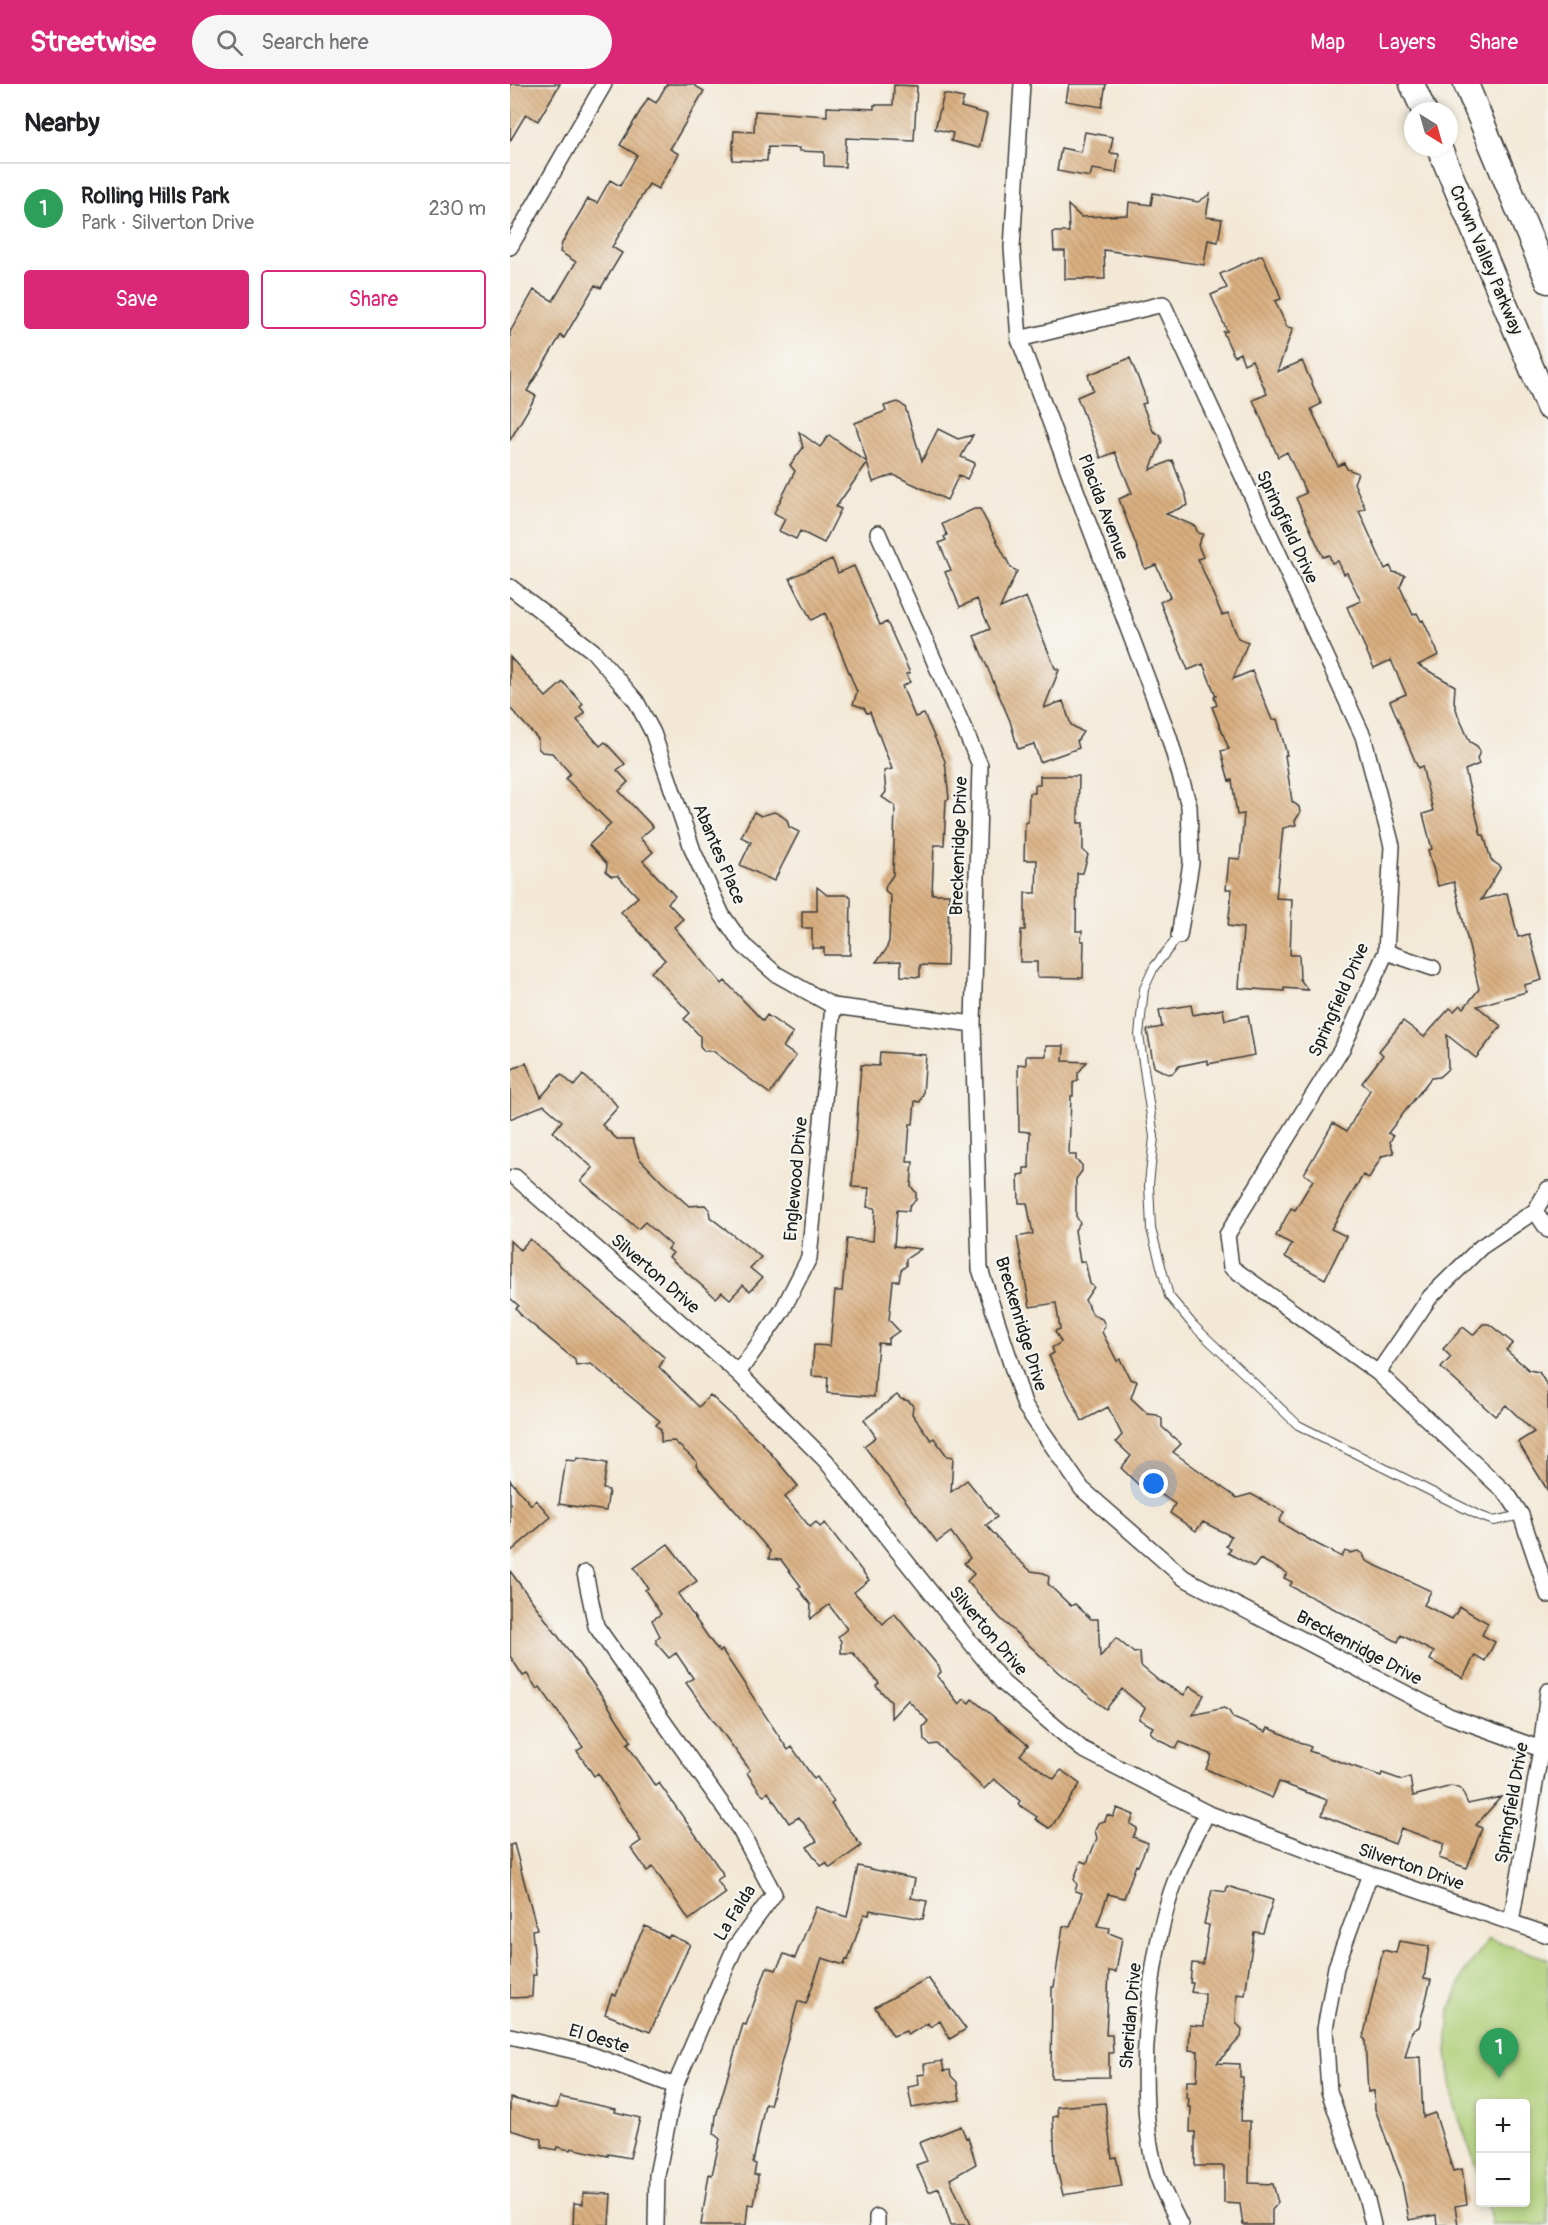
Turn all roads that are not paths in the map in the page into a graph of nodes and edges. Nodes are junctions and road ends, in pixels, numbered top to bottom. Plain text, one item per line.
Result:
1 (604, 84) edge
2 (1022, 84) edge
3 (1412, 84) edge
4 (1466, 84) edge
5 (1420, 102) edge
6 (1443, 156) edge
7 (510, 248) edge
8 (1548, 281) edge
9 (1019, 339) junction
10 (1548, 407) edge
11 (878, 533) dead end
12 (510, 587) edge
13 (1179, 936) joint
14 (1386, 952) junction
15 (1434, 968) dead end
16 (833, 1006) junction
17 (973, 1024) junction
18 (515, 1177) dead end
19 (1548, 1189) edge
20 (1542, 1210) edge
21 (1548, 1230) edge
22 (1378, 1372) junction
23 (738, 1373) junction
24 (1521, 1515) junction
25 (585, 1573) dead end
26 (1548, 1595) edge
27 (1548, 1690) edge
28 (1541, 1749) junction
29 (1207, 1814) junction
30 (1370, 1874) junction
31 (1512, 1922) junction
32 (1548, 1935) edge
33 (510, 2036) edge
34 (675, 2085) junction
35 (656, 2225) edge
36 (1180, 2225) edge
37 (1372, 2225) edge

1 - 7 street
2 - 9 street, Placida Avenue
3 - 5 main road
4 - 8 main road
6 - 10 main road, Crown Valley Parkway
9 - 13 street, Placida Avenue
9 - 14 street, Springfield Drive
11 - 17 street, Breckenridge Drive
12 - 16 street, Abantes Place
13 - 24 lane
14 - 15 street
14 - 22 street, Springfield Drive
16 - 17 street, Abantes Place
16 - 23 street, Englewood Drive
17 - 28 street, Breckenridge Drive
18 - 23 street, Silverton Drive
19 - 20 street
20 - 21 street
20 - 22 street
22 - 24 street, Springfield Drive
23 - 29 street, Silverton Drive
24 - 26 street, Springfield Drive
25 - 34 street, La Falda
27 - 28 street, Springfield Drive
28 - 31 street, Springfield Drive
29 - 30 street, Silverton Drive
29 - 36 street, Sheridan Drive
30 - 31 street, Silverton Drive
30 - 37 street
31 - 32 street, Silverton Drive
33 - 34 street, El Oeste
34 - 35 street, La Falda

